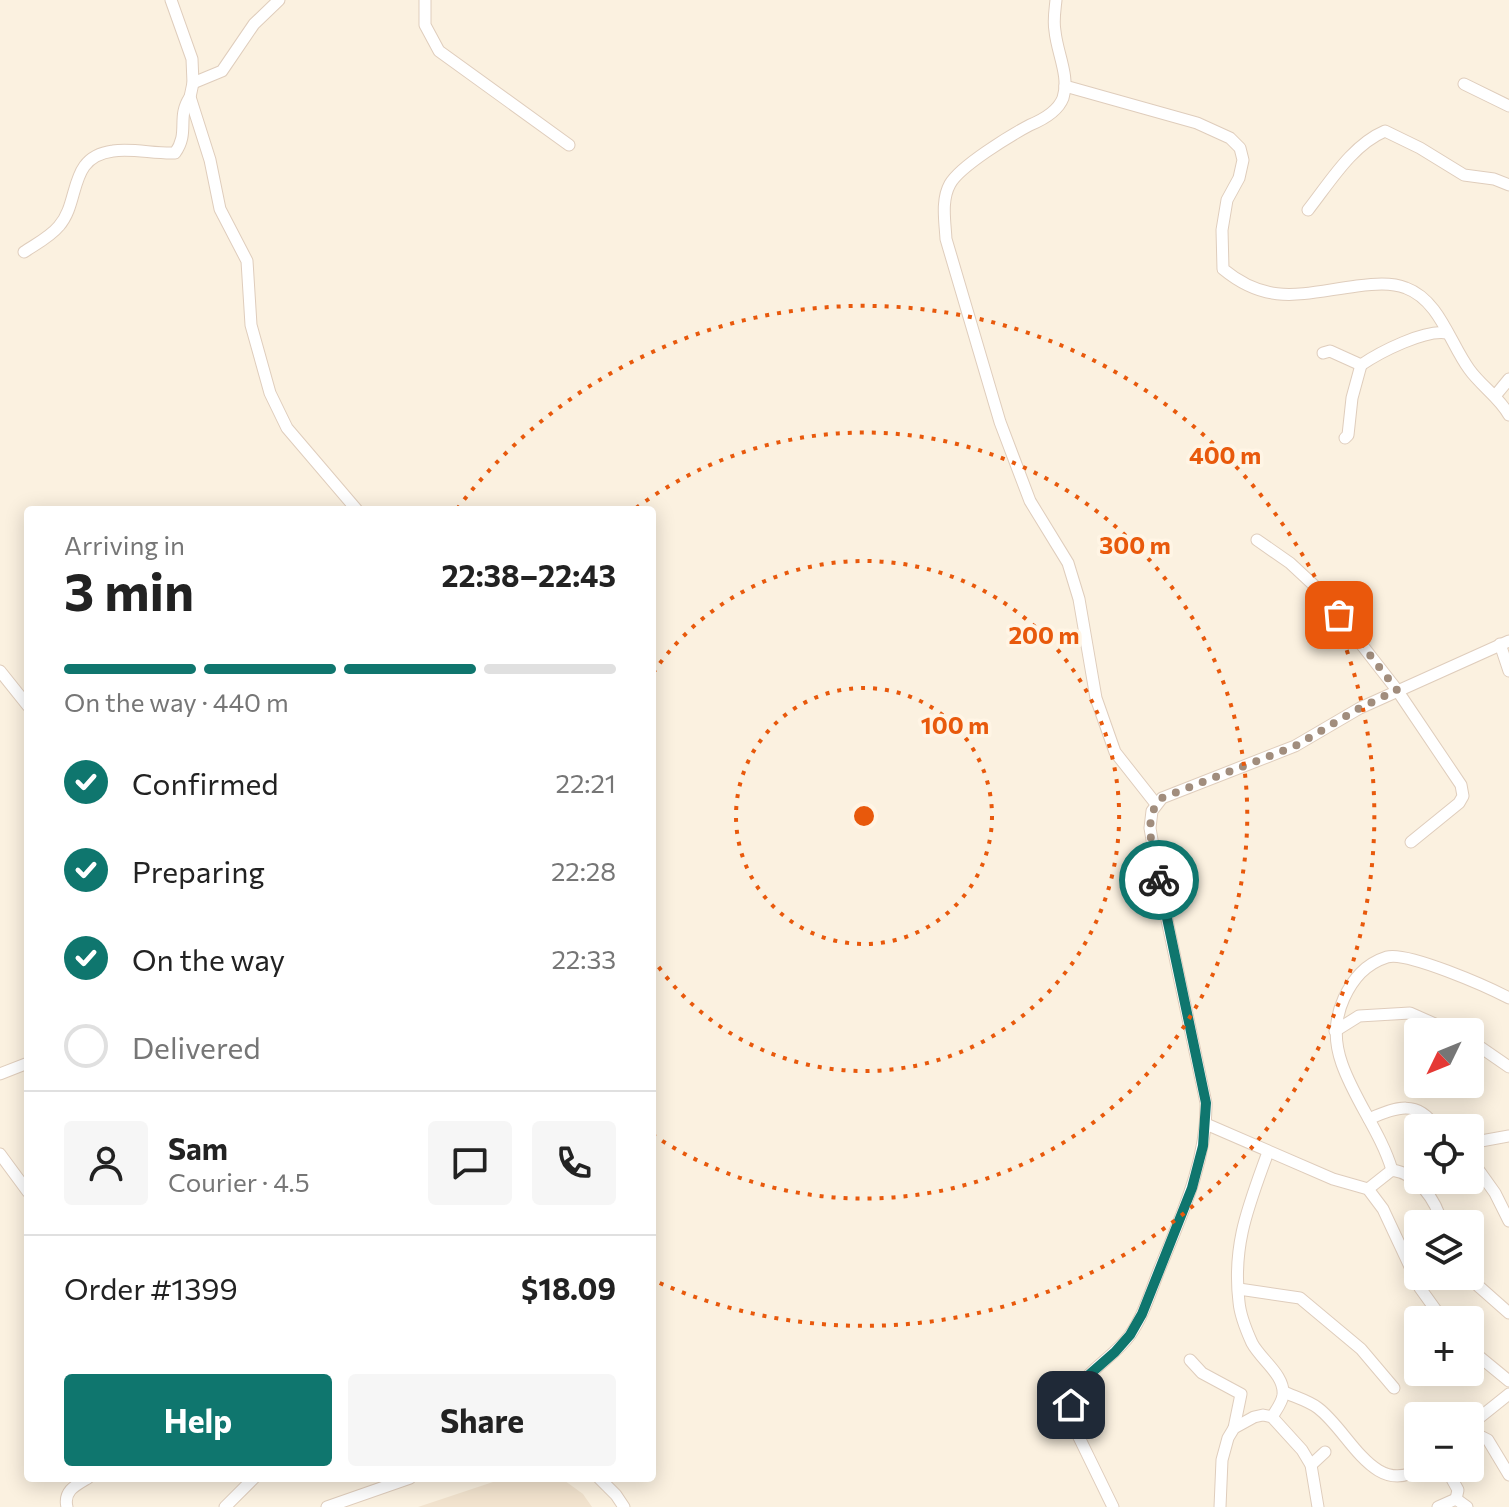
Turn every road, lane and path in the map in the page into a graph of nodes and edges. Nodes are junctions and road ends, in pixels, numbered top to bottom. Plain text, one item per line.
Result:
1 (171, 0) edge
2 (279, 0) edge
3 (425, 0) edge
4 (1056, 0) edge
5 (193, 83) junction
6 (1464, 84) dead end
7 (1065, 86) junction
8 (190, 97) junction
9 (1509, 106) edge
10 (569, 145) dead end
11 (1509, 185) edge
12 (1308, 210) dead end
13 (24, 252) dead end
14 (1447, 333) junction
15 (1323, 353) dead end
16 (1361, 365) junction
17 (1509, 379) edge
18 (1495, 396) junction
19 (1509, 415) edge
20 (1345, 438) dead end
21 (354, 506) edge
22 (1257, 540) dead end
23 (1504, 643) edge
24 (0, 671) edge
25 (1509, 671) edge
26 (1397, 690) junction
27 (24, 701) edge
28 (1156, 804) junction
29 (1411, 842) dead end
30 (1509, 998) edge
31 (1421, 1018) edge
32 (1335, 1031) junction
33 (1484, 1050) edge
34 (24, 1065) edge
35 (1509, 1067) edge
36 (0, 1074) edge
37 (1426, 1114) edge
38 (1369, 1119) junction
39 (1206, 1124) junction
40 (1509, 1136) edge
41 (1484, 1140) edge
42 (1268, 1152) junction
43 (0, 1154) edge
44 (1392, 1170) junction
45 (24, 1177) edge
46 (1484, 1178) edge
47 (1368, 1189) junction
48 (1438, 1210) edge
49 (1509, 1221) edge
50 (1239, 1289) junction
51 (1483, 1290) edge
52 (1433, 1306) edge
53 (1509, 1313) edge
54 (1190, 1360) dead end
55 (1484, 1360) edge
56 (1509, 1381) edge
57 (1394, 1388) dead end
58 (1284, 1392) junction
59 (1509, 1394) edge
60 (1484, 1414) edge
61 (1272, 1417) junction
62 (1234, 1428) junction
63 (1484, 1438) edge
64 (1325, 1452) dead end
65 (1311, 1465) junction
66 (1509, 1475) edge
67 (1404, 1476) edge
68 (82, 1482) edge
69 (250, 1482) edge
70 (399, 1482) edge
71 (603, 1482) edge
72 (1454, 1482) edge
73 (1456, 1499) junction
74 (67, 1502) edge
75 (225, 1507) edge
76 (327, 1507) edge
77 (624, 1507) edge
78 (1113, 1507) edge
79 (1220, 1507) edge
80 (1318, 1507) edge
81 (1438, 1507) edge
82 (1467, 1507) edge

1 - 5 street
2 - 5 street
3 - 10 street
4 - 7 street
5 - 8 street
6 - 9 street
7 - 14 street
7 - 28 street
8 - 13 street
8 - 21 street
11 - 12 street
14 - 16 street
14 - 18 street
15 - 16 street
16 - 20 street
17 - 18 street
18 - 19 street
22 - 26 street
23 - 25 street
23 - 26 street
24 - 27 street
26 - 28 street
26 - 29 street
28 - 39 street
30 - 32 street
31 - 32 street
32 - 38 street
33 - 35 street
34 - 36 street
37 - 38 street
38 - 44 street
39 - 42 street
39 - 78 street
40 - 41 street
42 - 47 street
42 - 50 street
43 - 45 street
44 - 47 street
44 - 48 street
46 - 49 street
47 - 52 street
50 - 57 street
50 - 58 street
51 - 53 street
54 - 62 street
55 - 56 street
58 - 61 street
58 - 67 street
59 - 60 street
61 - 62 street
61 - 65 street
62 - 79 street
63 - 66 street
64 - 65 street
65 - 80 street
68 - 74 street
69 - 75 street
70 - 76 street
71 - 77 street
72 - 73 street
73 - 81 street
73 - 82 street

